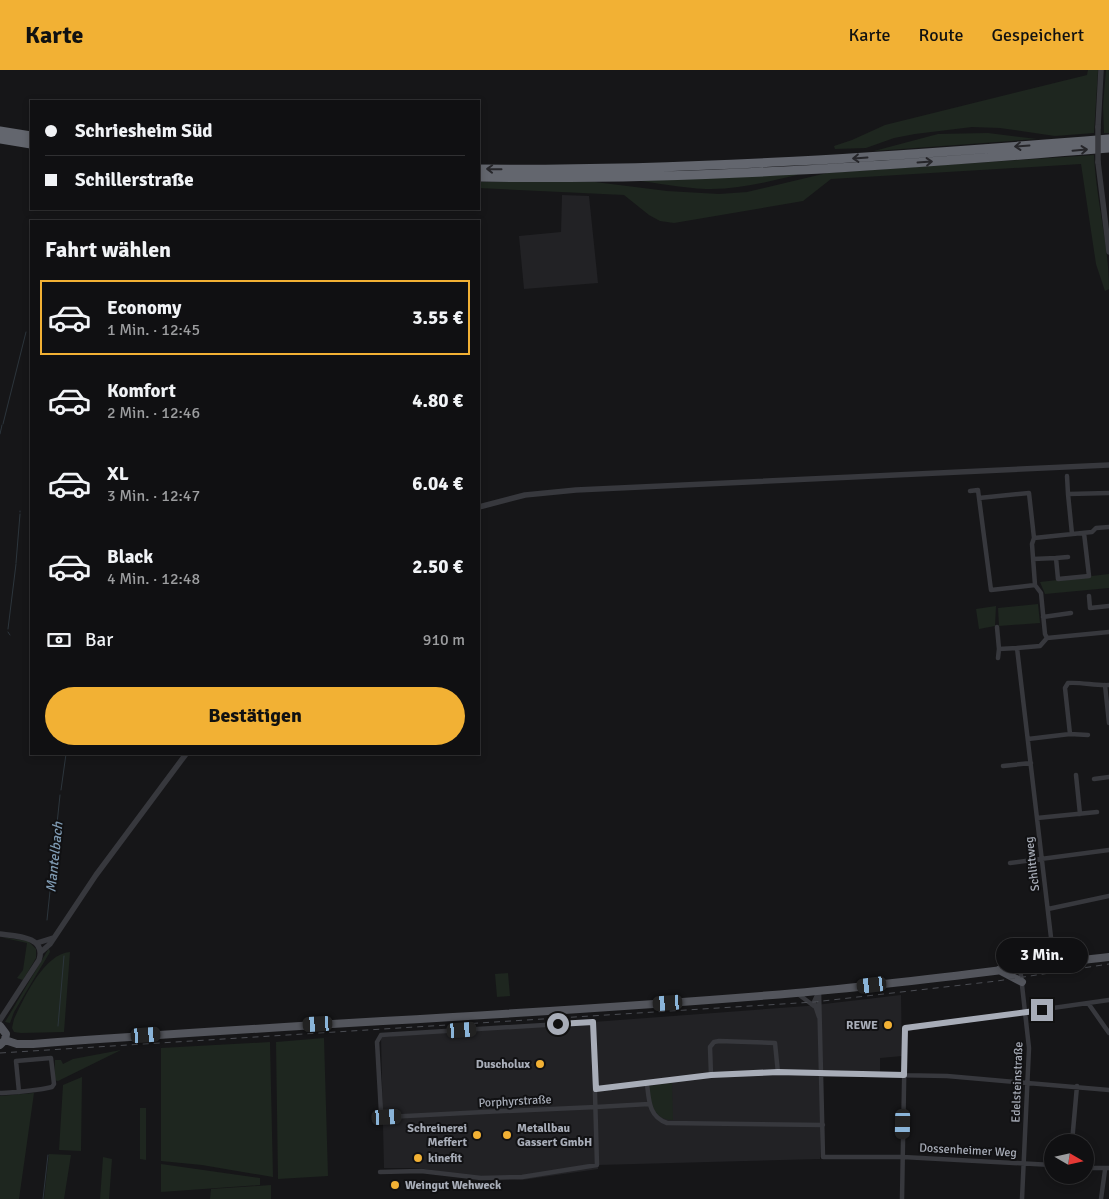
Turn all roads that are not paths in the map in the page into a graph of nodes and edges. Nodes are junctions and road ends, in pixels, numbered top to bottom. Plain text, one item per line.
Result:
1 (1101, 70) edge
2 (0, 130) edge
3 (30, 136) edge
4 (0, 139) edge
5 (1109, 139) edge
6 (30, 144) edge
7 (1109, 148) edge
8 (480, 169) edge
9 (480, 177) edge
10 (1109, 252) edge
11 (1109, 465) edge
12 (1067, 476) dead end
13 (970, 491) dead end
14 (1037, 492) dead end
15 (1109, 492) edge
16 (1030, 493) junction
17 (1068, 494) junction
18 (979, 498) junction
19 (480, 507) edge
20 (1109, 527) edge
21 (1084, 533) junction
22 (1072, 534) junction
23 (1109, 534) edge
24 (1034, 538) junction
25 (1068, 557) dead end
26 (1056, 558) junction
27 (1033, 559) junction
28 (1036, 586) junction
29 (1089, 596) dead end
30 (1109, 606) edge
31 (1071, 613) dead end
32 (1043, 617) junction
33 (996, 627) dead end
34 (1109, 632) edge
35 (1047, 638) junction
36 (1017, 648) junction
37 (1000, 649) junction
38 (998, 658) dead end
39 (1107, 685) edge
40 (1109, 722) edge
41 (1070, 734) junction
42 (1088, 735) dead end
43 (1028, 739) junction
44 (185, 755) edge
45 (1031, 763) junction
46 (1003, 766) dead end
47 (1076, 775) dead end
48 (1109, 777) edge
49 (1094, 779) dead end
50 (1097, 812) dead end
51 (1080, 814) junction
52 (1037, 818) junction
53 (1109, 850) edge
54 (1042, 858) junction
55 (1010, 863) dead end
56 (1109, 896) edge
57 (1048, 909) junction
58 (0, 934) edge
59 (53, 938) junction
60 (37, 943) junction
61 (40, 953) junction
62 (1109, 957) edge
63 (1054, 963) junction
64 (1020, 967) junction
65 (997, 969) junction
66 (1022, 982) junction
67 (820, 991) junction
68 (797, 993) junction
69 (1109, 1000) edge
70 (1088, 1003) junction
71 (814, 1007) junction
72 (1027, 1012) junction
73 (821, 1021) junction
74 (1, 1024) edge
75 (1109, 1033) edge
76 (3, 1042) edge
77 (778, 1072) junction
78 (823, 1073) junction
79 (711, 1075) junction
80 (904, 1075) junction
81 (1029, 1082) junction
82 (647, 1084) junction
83 (1077, 1086) junction
84 (596, 1089) junction
85 (1109, 1090) edge
86 (19, 1092) junction
87 (0, 1093) edge
88 (649, 1104) junction
89 (596, 1106) junction
90 (823, 1125) junction
91 (1073, 1134) edge
92 (903, 1157) junction
93 (1024, 1163) junction
94 (1044, 1164) edge
95 (1094, 1168) edge
96 (1107, 1169) edge
97 (380, 1172) dead end
98 (902, 1199) edge
99 (1022, 1199) edge
100 (1101, 1199) edge

1 - 10 street, bridge
2 - 3 highway
4 - 6 highway
5 -> 8 highway
9 -> 7 highway
11 - 19 street
12 - 17 street
13 - 18 street
14 - 16 street
15 - 17 street
16 - 18 street
16 - 24 street
17 - 22 street
18 - 28 street
20 - 21 street
20 - 23 street
21 - 22 street
21 - 26 street
22 - 24 street
24 - 27 street
25 - 26 street
26 - 27 street
27 - 28 street
28 - 32 street
29 - 30 street
31 - 32 street
32 - 35 street
33 - 37 street
34 - 35 street
35 - 36 street
36 - 37 street
36 - 43 street, Schlittweg
37 - 38 street
39 - 40 street
39 - 41 street
41 - 42 street
41 - 43 street
43 - 45 street, Schlittweg
44 - 59 street
45 - 46 street
45 - 52 street, Schlittweg
47 - 51 street
48 - 49 street
50 - 51 street
51 - 52 street
52 - 54 street, Schlittweg
53 - 54 street
54 - 55 street
54 - 57 street, Schlittweg
56 - 57 street
57 - 63 street, Schlittweg
58 - 60 street
59 - 60 street
59 - 61 street
60 - 61 street
61 - 74 street
62 - 63 main road
63 - 64 main road
64 - 65 main road
64 - 66 street, Edelsteinstraße
65 - 66 main road
65 - 67 main road
66 - 72 street, Edelsteinstraße
67 - 68 main road
67 - 71 street
67 - 73 street
68 - 71 street
68 - 76 main road
69 - 70 street
70 - 72 street
70 - 75 street
71 - 73 street
72 - 80 street
72 - 81 street, Edelsteinstraße
73 - 78 street
74 - 76 main road
77 - 78 street
77 - 79 street
77 - 79 street
78 - 80 street
78 - 90 street
79 - 82 street
80 - 81 street
80 - 92 street
81 - 83 street
81 - 93 street, Edelsteinstraße
82 - 84 street
82 - 88 street
83 - 85 street
83 - 91 street
84 - 89 street
84 - 89 street, Porphyrstraße
86 - 86 street
86 - 87 street
88 - 89 street, Porphyrstraße
88 - 90 street
89 - 97 street
90 - 92 street, Dossenheimer Weg
92 - 93 street, Dossenheimer Weg
92 - 98 street
93 - 94 street, Dossenheimer Weg
93 - 99 street, Edelsteinstraße
95 - 96 street
96 - 100 street

